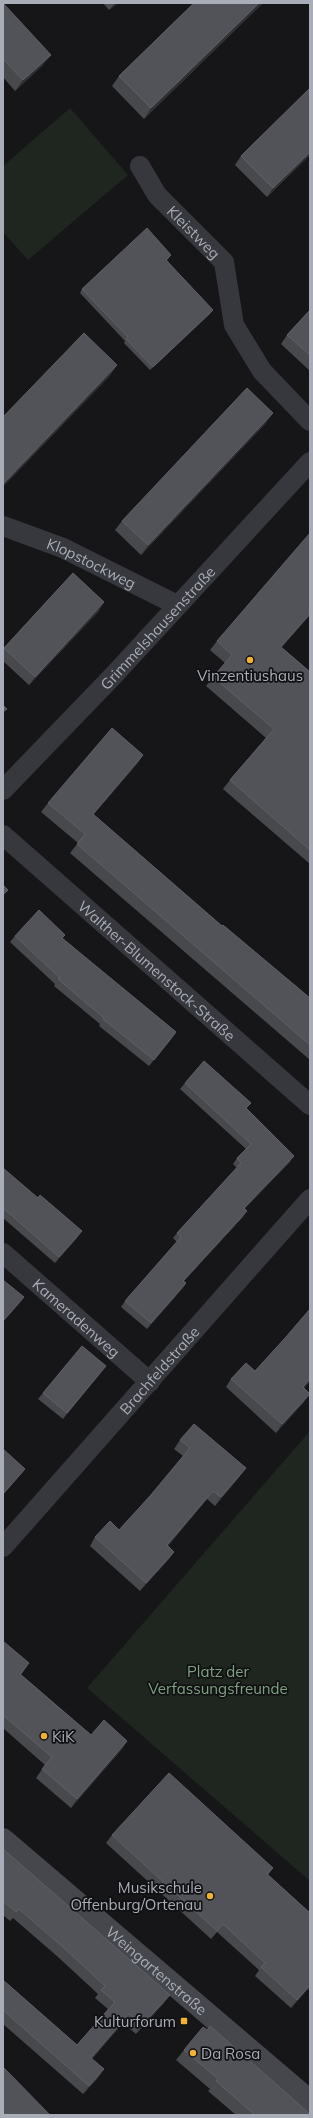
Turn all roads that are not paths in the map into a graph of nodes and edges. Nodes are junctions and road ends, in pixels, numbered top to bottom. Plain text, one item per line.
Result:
1 (140, 166) dead end
2 (310, 421) edge
3 (310, 462) edge
4 (3, 526) edge
5 (177, 605) junction
6 (3, 790) edge
7 (3, 835) edge
8 (310, 1105) edge
9 (310, 1198) edge
10 (3, 1253) edge
11 (150, 1382) junction
12 (5, 1542) edge
13 (3, 1839) edge
14 (310, 2101) edge

1 - 2 street, Kleistweg
3 - 5 street, Grimmelshausenstraße
4 - 5 street, Klopstockweg
5 - 6 street, Grimmelshausenstraße
7 - 8 street, Walther-Blumenstock-Straße
9 - 11 street, Brachfeldstraße
10 - 11 street, Kameradenweg
11 - 12 street, Brachfeldstraße
13 - 14 street, Weingartenstraße

